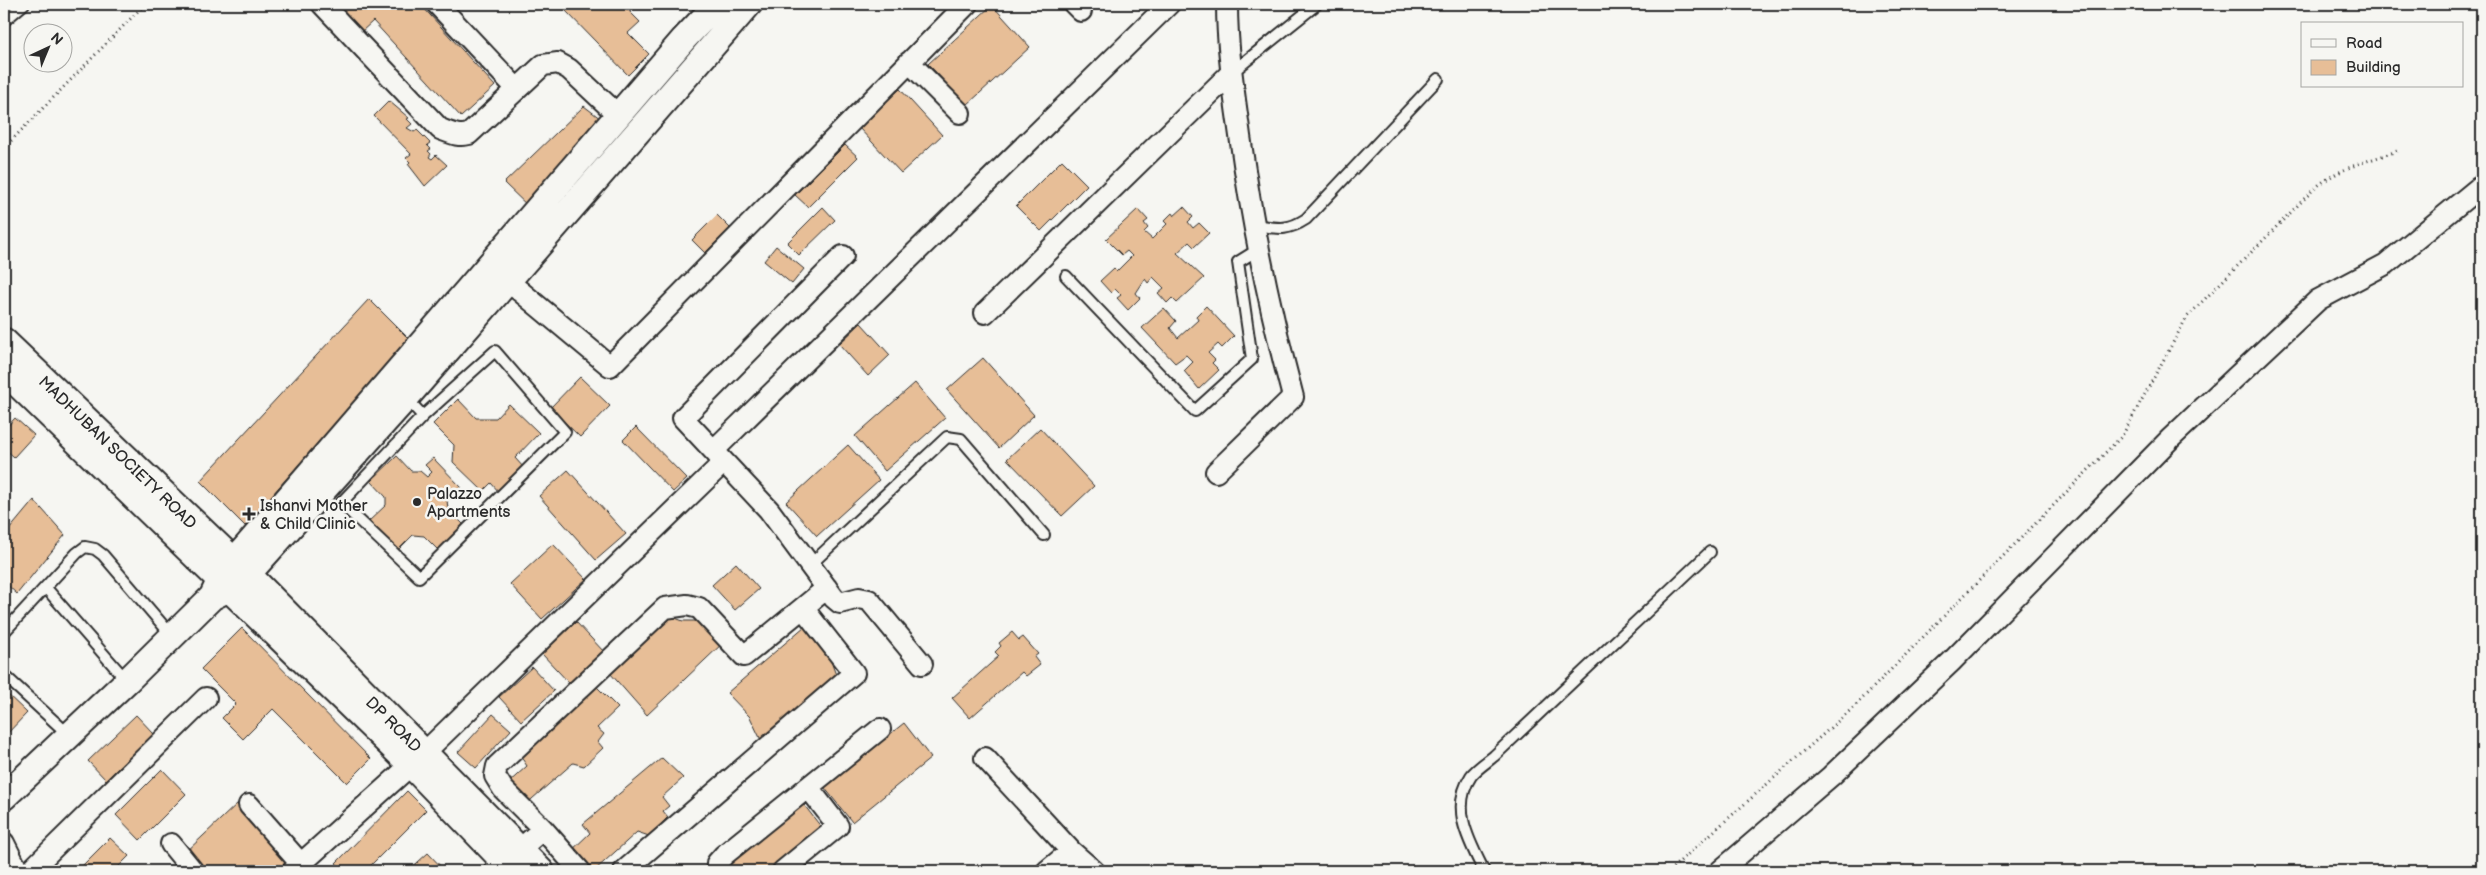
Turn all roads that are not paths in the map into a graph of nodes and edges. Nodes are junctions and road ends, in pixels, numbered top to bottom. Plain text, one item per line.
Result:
1 (24, 4) edge
2 (322, 4) edge
3 (438, 4) edge
4 (717, 4) edge
5 (749, 4) edge
6 (967, 4) edge
7 (1169, 4) edge
8 (1227, 4) edge
9 (1317, 4) edge
10 (4, 21) edge
11 (909, 62) junction
12 (1231, 73) junction
13 (1438, 79) dead end
14 (517, 89) junction
15 (960, 113) dead end
16 (618, 115) junction
17 (2482, 185) edge
18 (1254, 225) junction
19 (1259, 250) junction
20 (843, 256) dead end
21 (499, 274) junction
22 (1066, 276) dead end
23 (985, 313) dead end
24 (4, 341) edge
25 (4, 371) edge
26 (398, 389) junction
27 (422, 416) junction
28 (719, 456) junction
29 (1216, 472) dead end
30 (1044, 535) dead end
31 (1710, 552) dead end
32 (810, 565) junction
33 (229, 580) junction
34 (46, 588) junction
35 (827, 588) junction
36 (803, 608) junction
37 (4, 632) edge
38 (173, 637) junction
39 (922, 664) dead end
40 (4, 675) edge
41 (128, 681) junction
42 (206, 698) dead end
43 (880, 728) dead end
44 (69, 736) junction
45 (985, 758) dead end
46 (417, 759) junction
47 (808, 787) junction
48 (4, 797) edge
49 (248, 804) dead end
50 (543, 829) junction
51 (4, 843) edge
52 (171, 844) dead end
53 (562, 850) junction
54 (1071, 851) junction
55 (296, 864) edge
56 (508, 864) edge
57 (18, 871) edge
58 (30, 871) edge
59 (193, 871) edge
60 (278, 871) edge
61 (540, 871) edge
62 (580, 871) edge
63 (624, 871) edge
64 (716, 871) edge
65 (783, 871) edge
66 (1047, 871) edge
67 (1094, 871) edge
68 (1484, 871) edge
69 (1720, 871) edge

1 - 10 lane
2 - 14 street
3 - 14 street
4 - 16 street
5 - 21 street
6 - 11 street
7 - 28 street
8 - 12 street
9 - 12 lane
11 - 15 street
11 - 21 street
12 - 18 street
12 - 23 street
13 - 18 lane
14 - 16 street
16 - 21 street
17 - 69 street
18 - 19 street
19 - 22 lane
19 - 29 street
20 - 28 street
21 - 26 street
24 - 33 street, MADHUBAN SOCIETY ROAD
25 - 33 street
26 - 27 lane
26 - 33 street
27 - 27 lane
28 - 32 street
28 - 46 street
30 - 32 lane
31 - 68 lane
32 - 35 street
33 - 38 street
33 - 46 street, DP ROAD
34 - 37 lane
34 - 38 lane
34 - 41 lane
35 - 36 street
35 - 39 street
36 - 50 street
36 - 63 street
38 - 41 street
40 - 44 lane
41 - 44 street
42 - 58 street
43 - 47 street
44 - 48 street
45 - 54 street
46 - 55 street
46 - 56 street, DP ROAD
47 - 64 street
47 - 65 street
49 - 55 street
50 - 53 street
50 - 56 street
51 - 57 street
52 - 59 street
53 - 61 street
53 - 62 street
54 - 66 street
54 - 67 street
55 - 60 street
56 - 61 street, DP ROAD

